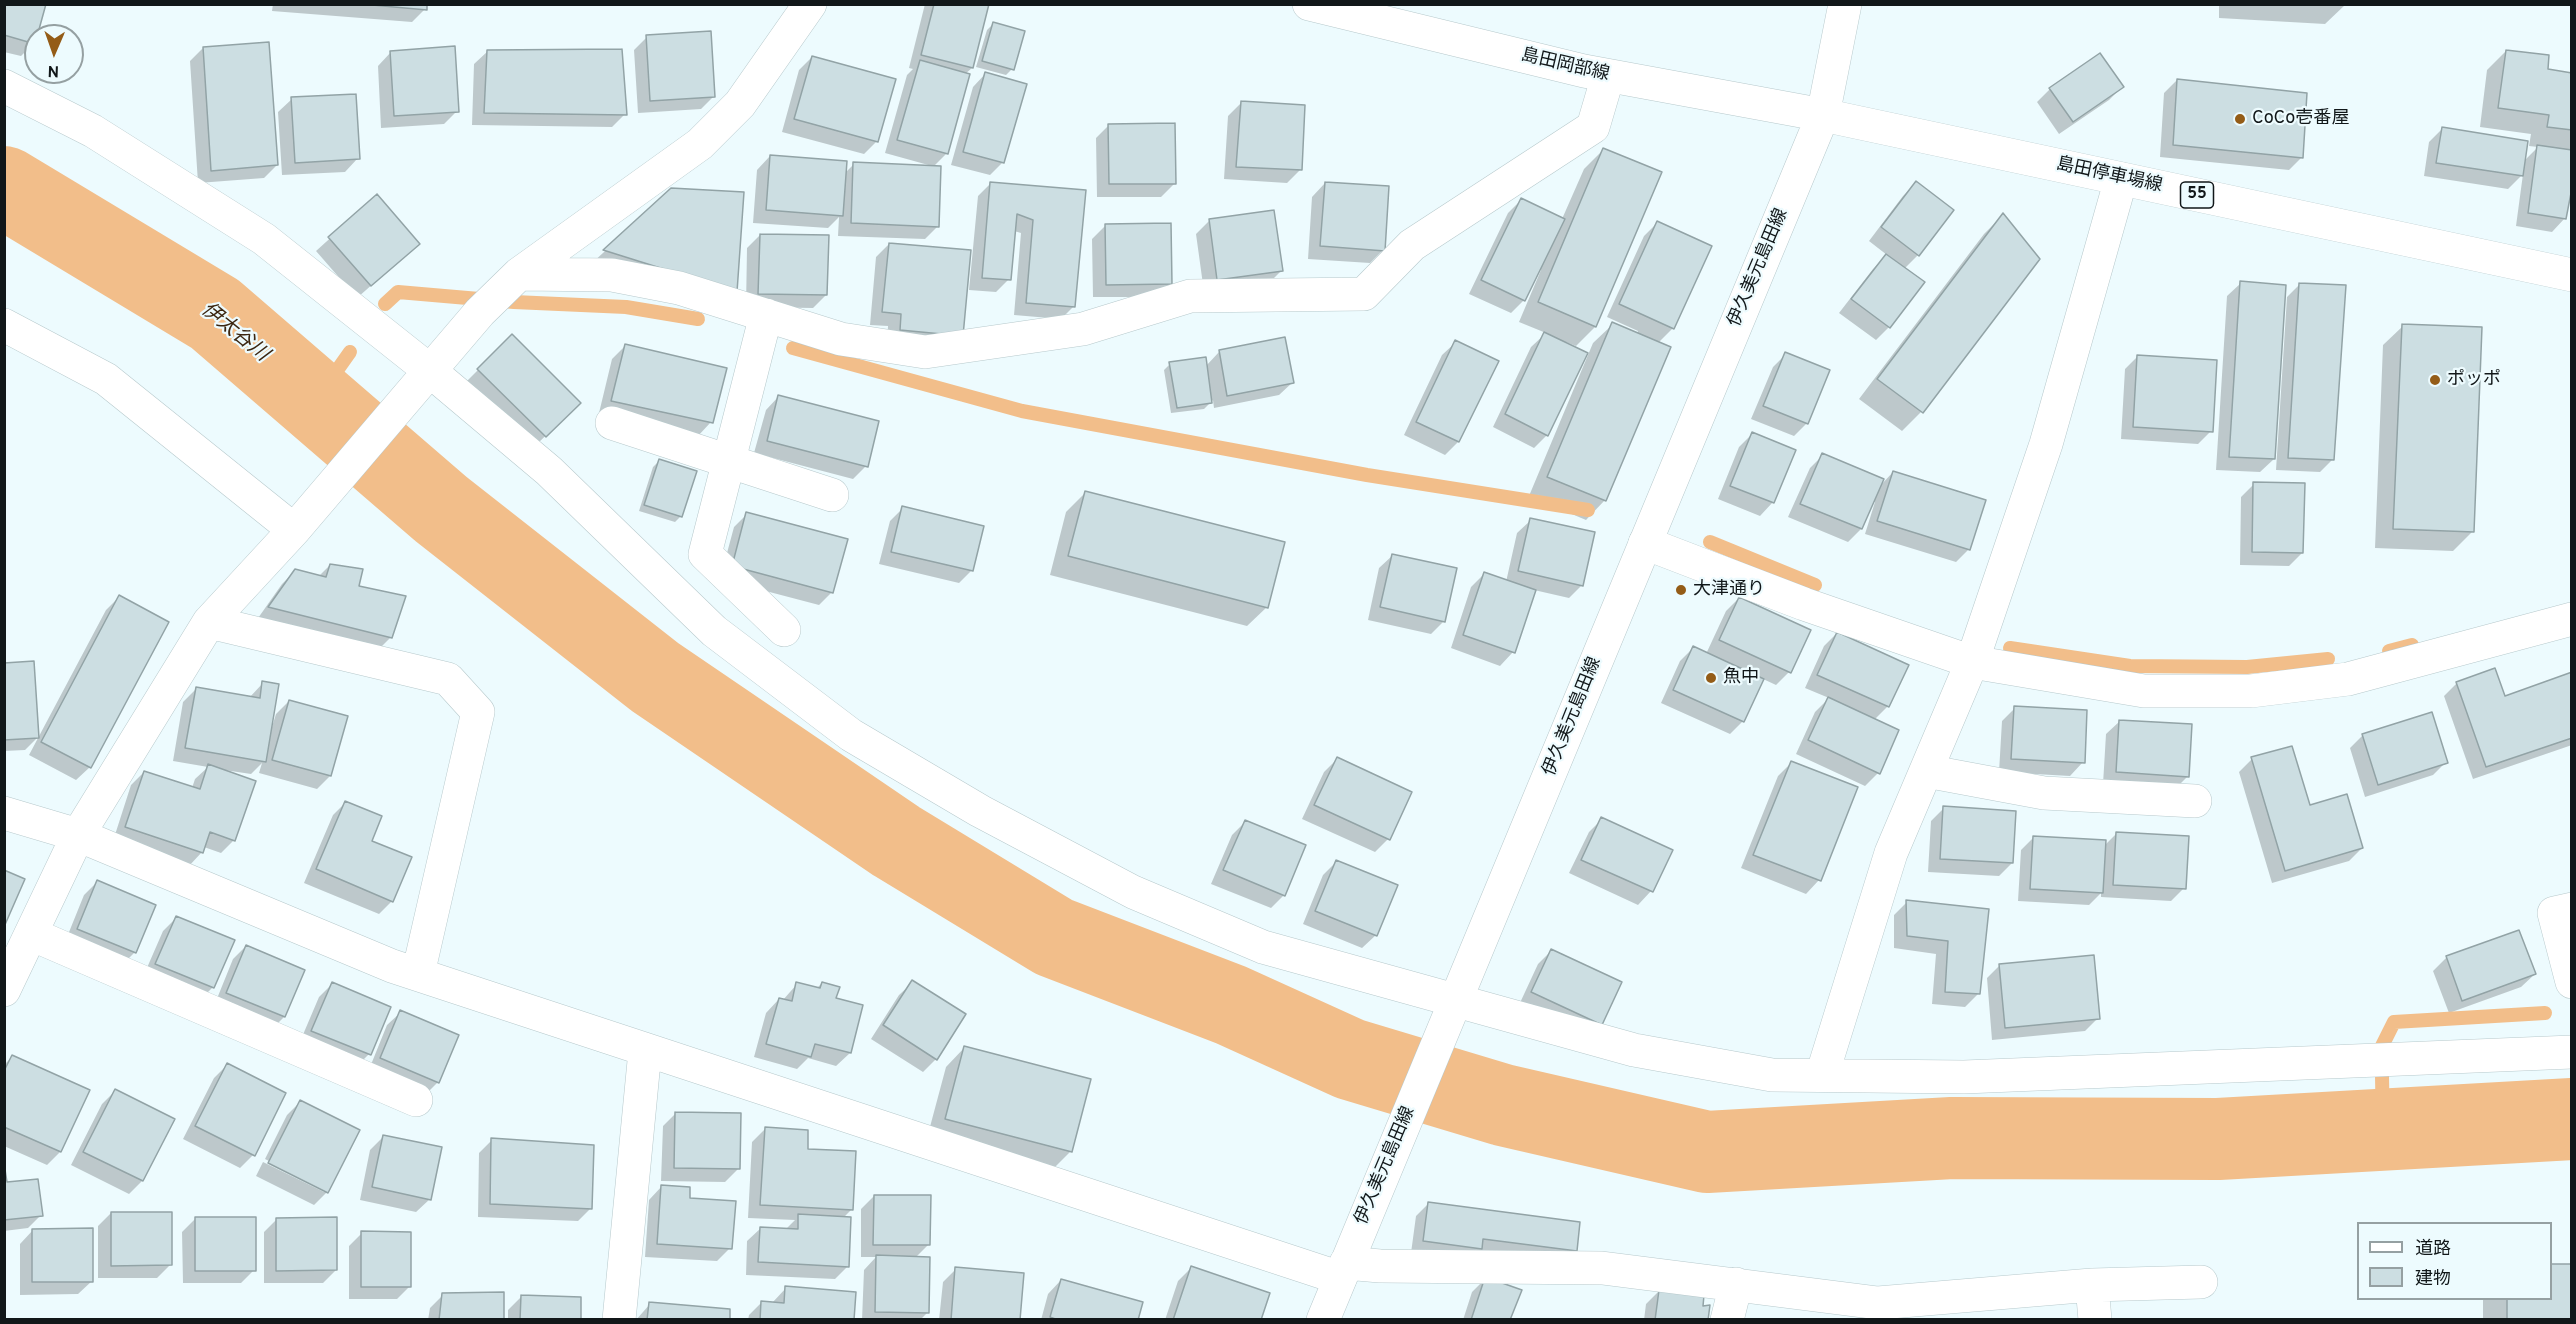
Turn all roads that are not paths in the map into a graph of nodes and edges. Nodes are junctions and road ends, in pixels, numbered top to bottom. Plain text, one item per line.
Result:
1 (810, 4) edge
2 (1309, 4) edge
3 (1845, 4) edge
4 (1608, 76) junction
5 (4, 86) edge
6 (1823, 115) junction
7 (2121, 179) junction
8 (2571, 275) edge
9 (499, 293) junction
10 (766, 315) junction
11 (4, 325) edge
12 (424, 377) junction
13 (612, 423) dead end
14 (729, 460) junction
15 (832, 495) dead end
16 (294, 530) junction
17 (1645, 543) junction
18 (2571, 619) edge
19 (208, 622) junction
20 (784, 630) dead end
21 (1972, 662) junction
22 (1926, 771) junction
23 (2195, 801) dead end
24 (4, 813) edge
25 (78, 835) junction
26 (2571, 909) edge
27 (31, 934) junction
28 (418, 974) junction
29 (2571, 982) edge
30 (4, 990) edge
31 (1454, 1007) junction
32 (645, 1051) junction
33 (2571, 1052) edge
34 (1822, 1075) junction
35 (416, 1100) dead end
36 (1343, 1270) junction
37 (2201, 1282) dead end
38 (1736, 1284) junction
39 (2092, 1285) junction
40 (619, 1320) edge
41 (1323, 1320) edge
42 (1727, 1320) edge
43 (2095, 1320) edge

1 - 9 street
2 - 4 street, 島田岡部線
3 - 6 street, 伊久美元島田線
4 - 6 street, 島田岡部線
4 - 10 street
5 - 12 street
6 - 7 street, 島田停車場線 / 55
6 - 17 street, 伊久美元島田線
7 - 8 street, 島田停車場線 / 55
7 - 21 street
9 - 10 street
9 - 12 street
10 - 14 street
11 - 16 street
12 - 16 street
12 - 31 street
13 - 14 street
14 - 15 street
14 - 20 street
16 - 19 street
17 - 21 street
17 - 31 street, 伊久美元島田線
18 - 21 street
19 - 25 street
19 - 28 street
21 - 22 street
22 - 23 street
22 - 34 street
24 - 25 street
25 - 27 street
25 - 28 street
26 - 29 street
27 - 30 street
27 - 35 street
28 - 32 street
31 - 34 street
31 - 36 street, 伊久美元島田線
32 - 36 street
32 - 40 street
33 - 34 street
36 - 38 street
36 - 41 street, 伊久美元島田線
37 - 39 street
38 - 39 street
38 - 42 street
39 - 43 street

